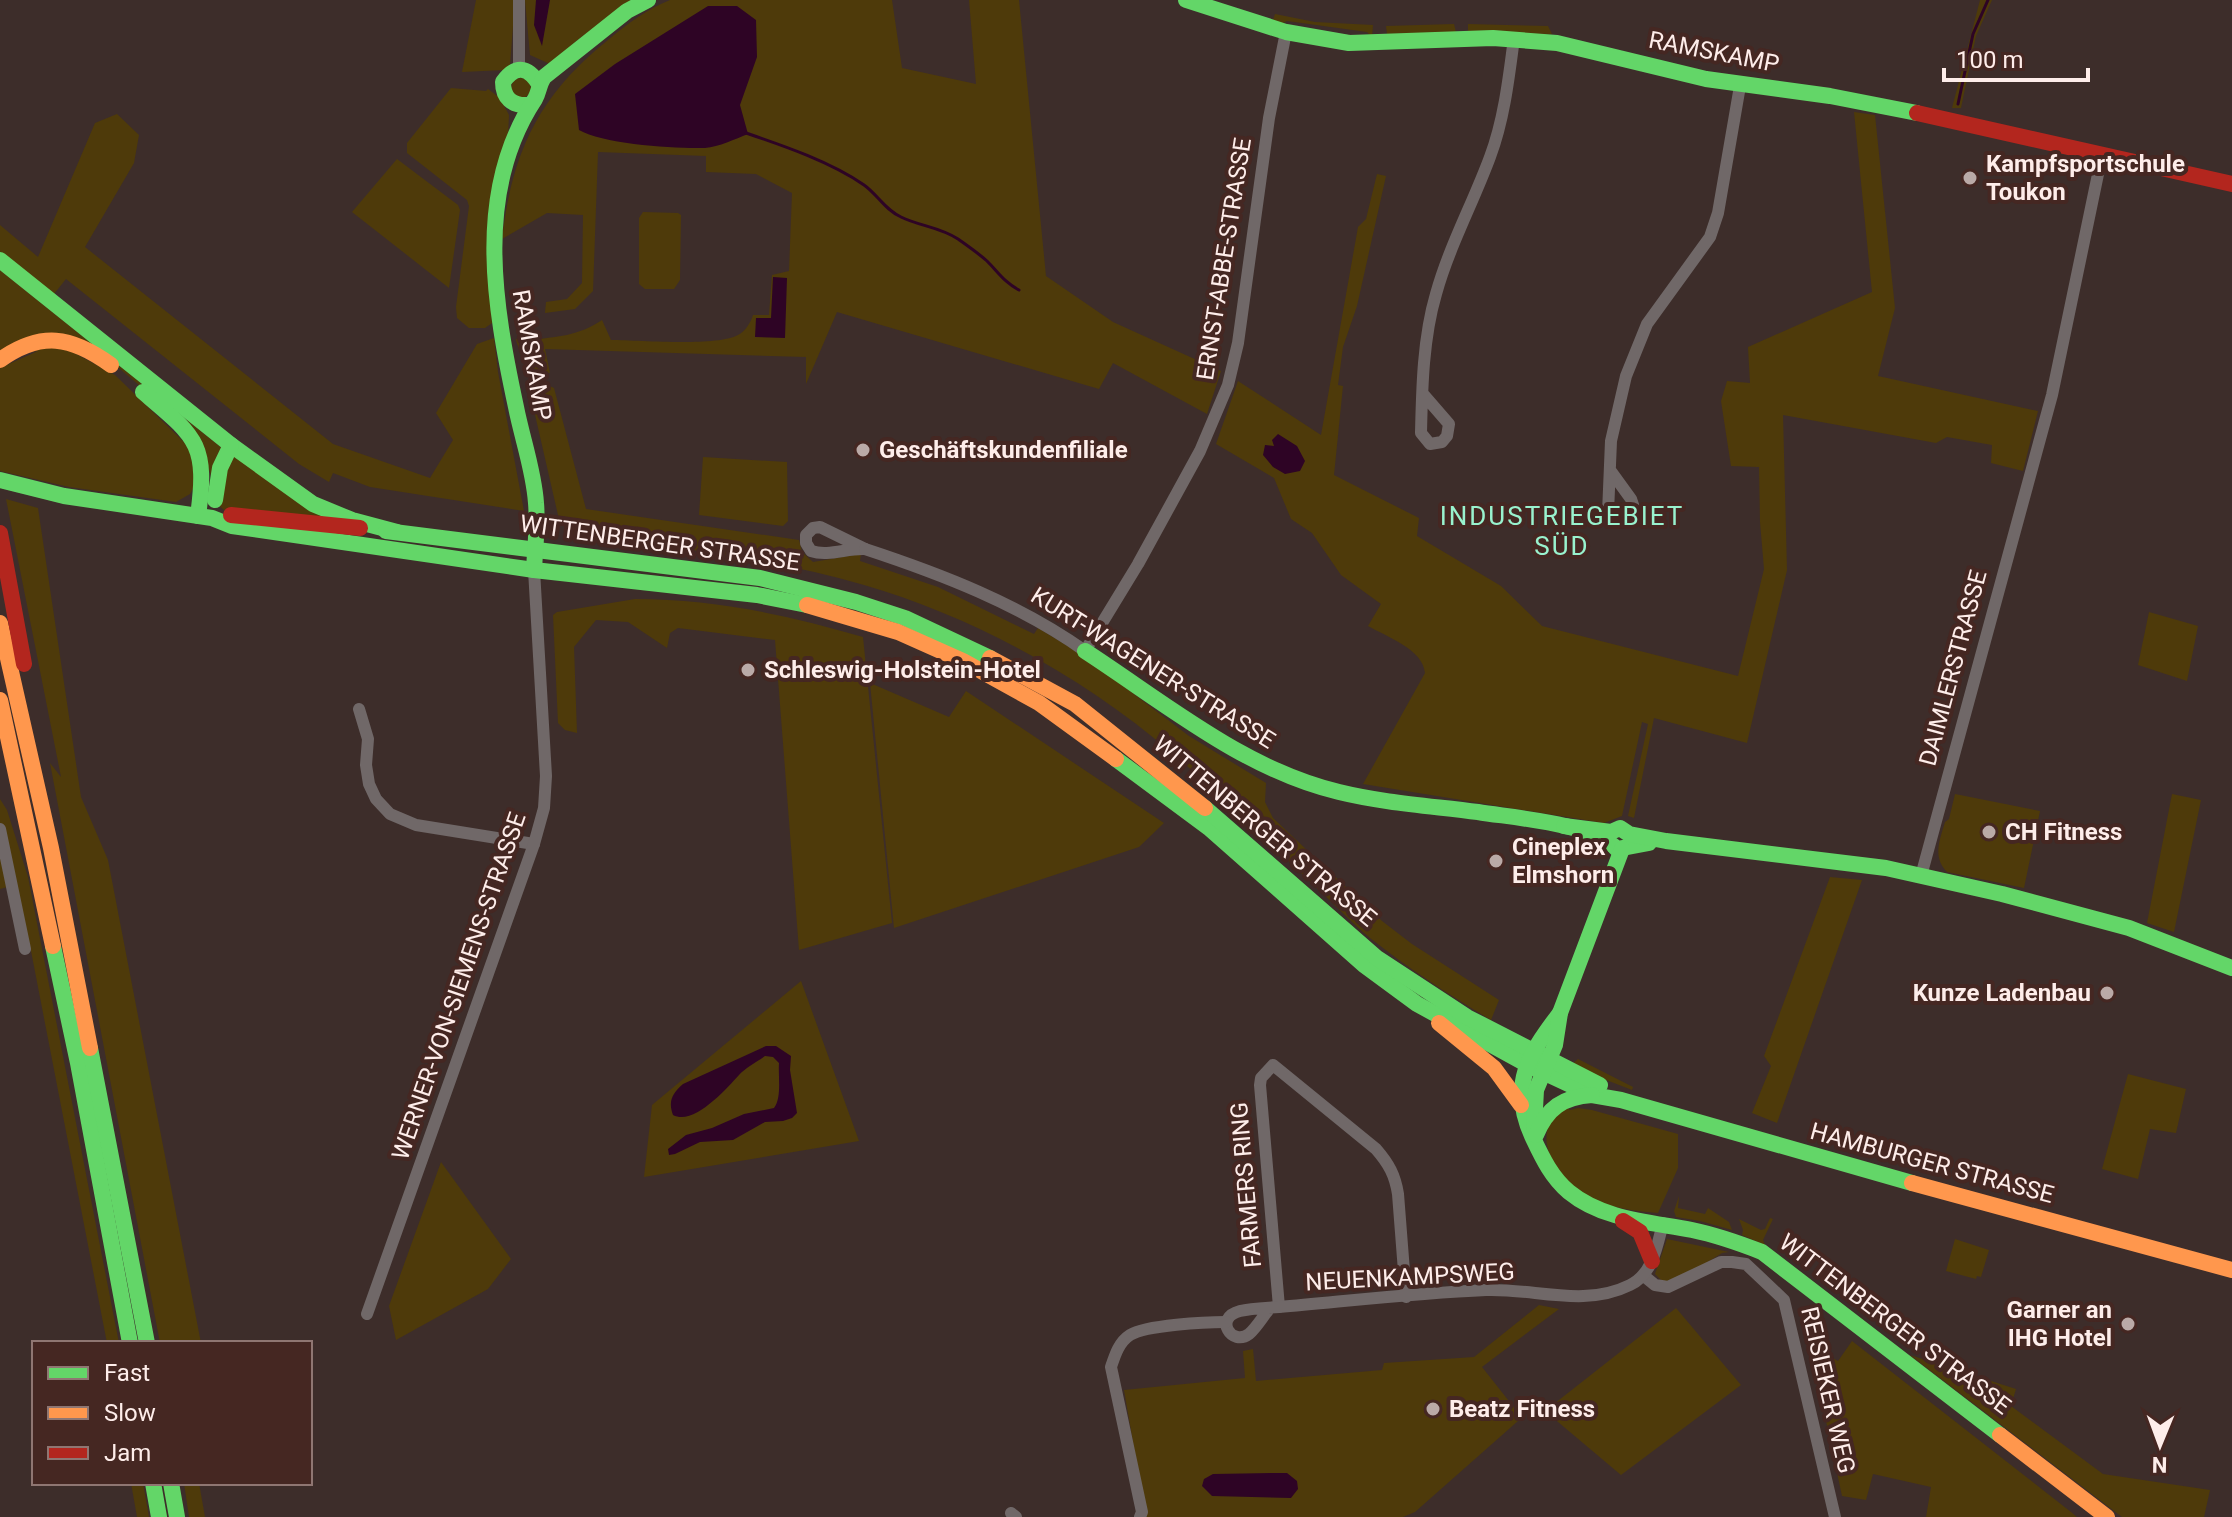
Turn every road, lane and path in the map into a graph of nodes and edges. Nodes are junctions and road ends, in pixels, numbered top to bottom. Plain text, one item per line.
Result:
1 (519, 0) edge
2 (648, 0) edge
3 (1186, 0) edge
4 (1286, 32) junction
5 (1514, 38) junction
6 (519, 69) junction
7 (539, 84) junction
8 (1740, 86) junction
9 (521, 105) junction
10 (2102, 155) junction
11 (2232, 184) edge
12 (0, 260) edge
13 (0, 360) edge
14 (1423, 394) dead end
15 (231, 445) junction
16 (1610, 470) dead end
17 (8, 483) edge
18 (205, 517) junction
19 (397, 532) junction
20 (0, 533) edge
21 (535, 548) junction
22 (865, 549) dead end
23 (534, 570) junction
24 (0, 623) edge
25 (1085, 651) junction
26 (0, 700) edge
27 (359, 709) dead end
28 (30, 752) junction
29 (0, 785) edge
30 (0, 829) edge
31 (1618, 841) junction
32 (534, 844) junction
33 (33, 852) junction
34 (1921, 876) junction
35 (25, 949) dead end
36 (2232, 968) edge
37 (1417, 1004) junction
38 (1539, 1063) junction
39 (1592, 1095) junction
40 (1621, 1100) junction
41 (1521, 1105) junction
42 (1536, 1136) junction
43 (1551, 1174) junction
44 (1618, 1218) junction
45 (1663, 1223) junction
46 (1652, 1261) junction
47 (2232, 1270) edge
48 (1644, 1276) junction
49 (1406, 1297) junction
50 (1274, 1307) junction
51 (367, 1314) dead end
52 (1226, 1322) junction
53 (130, 1341) edge
54 (147, 1341) edge
55 (153, 1485) edge
56 (171, 1485) edge
57 (159, 1517) edge
58 (177, 1517) edge
59 (1140, 1517) edge
60 (1835, 1517) edge
61 (2107, 1517) edge

1 - 6 street
2 - 7 main road, RAMSKAMP
3 - 4 main road, RAMSKAMP
4 - 5 main road, RAMSKAMP
4 - 25 street, ERNST-ABBE-STRASSE
5 - 8 main road, RAMSKAMP
5 - 14 street
6 - 7 main road
6 - 9 main road, RAMSKAMP
7 - 9 main road, RAMSKAMP
8 - 10 main road, RAMSKAMP
8 - 16 street
9 - 21 main road, RAMSKAMP
10 - 11 main road, RAMSKAMP
10 - 34 street, DAIMLERSTRASSE
12 - 15 main road
13 - 18 main road
15 - 18 main road
15 - 19 main road
17 - 18 main road, WITTENBERGER STRASSE
18 - 19 main road, WITTENBERGER STRASSE
18 - 23 main road, WITTENBERGER STRASSE
19 - 21 main road, WITTENBERGER STRASSE
20 - 28 main road
21 - 23 main road, RAMSKAMP
21 - 38 main road, WITTENBERGER STRASSE
22 - 25 street, KURT-WAGENER-STRASSE
23 - 32 street, WERNER-VON-SIEMENS-STRASSE
23 - 37 main road, WITTENBERGER STRASSE
24 - 28 main road
25 - 31 main road, KURT-WAGENER-STRASSE
26 - 33 main road
27 - 32 street
28 - 54 main road
29 - 33 main road
30 - 35 street
31 - 34 main road, KURT-WAGENER-STRASSE
31 - 38 main road
32 - 51 street, WERNER-VON-SIEMENS-STRASSE
33 - 53 main road
34 - 36 main road
37 - 38 main road, WITTENBERGER STRASSE
37 - 41 main road
38 - 39 main road, HAMBURGER STRASSE
38 - 40 main road, HAMBURGER STRASSE
38 - 41 main road
38 - 42 main road, WITTENBERGER STRASSE
39 - 40 main road, HAMBURGER STRASSE
39 - 42 main road
40 - 47 main road, HAMBURGER STRASSE
41 - 43 main road, WITTENBERGER STRASSE
42 - 43 main road, WITTENBERGER STRASSE
43 - 44 main road, WITTENBERGER STRASSE
44 - 45 main road, WITTENBERGER STRASSE
44 - 46 main road
45 - 46 street
45 - 61 main road, WITTENBERGER STRASSE
46 - 48 street
48 - 49 street, NEUENKAMPSWEG
48 - 60 street, REISIEKER WEG
49 - 50 street, NEUENKAMPSWEG
49 - 50 street, FARMERS RING
50 - 52 street, NEUENKAMPSWEG
50 - 52 street, NEUENKAMPSWEG
52 - 59 street, NEUENKAMPSWEG
55 - 57 main road
56 - 58 main road

